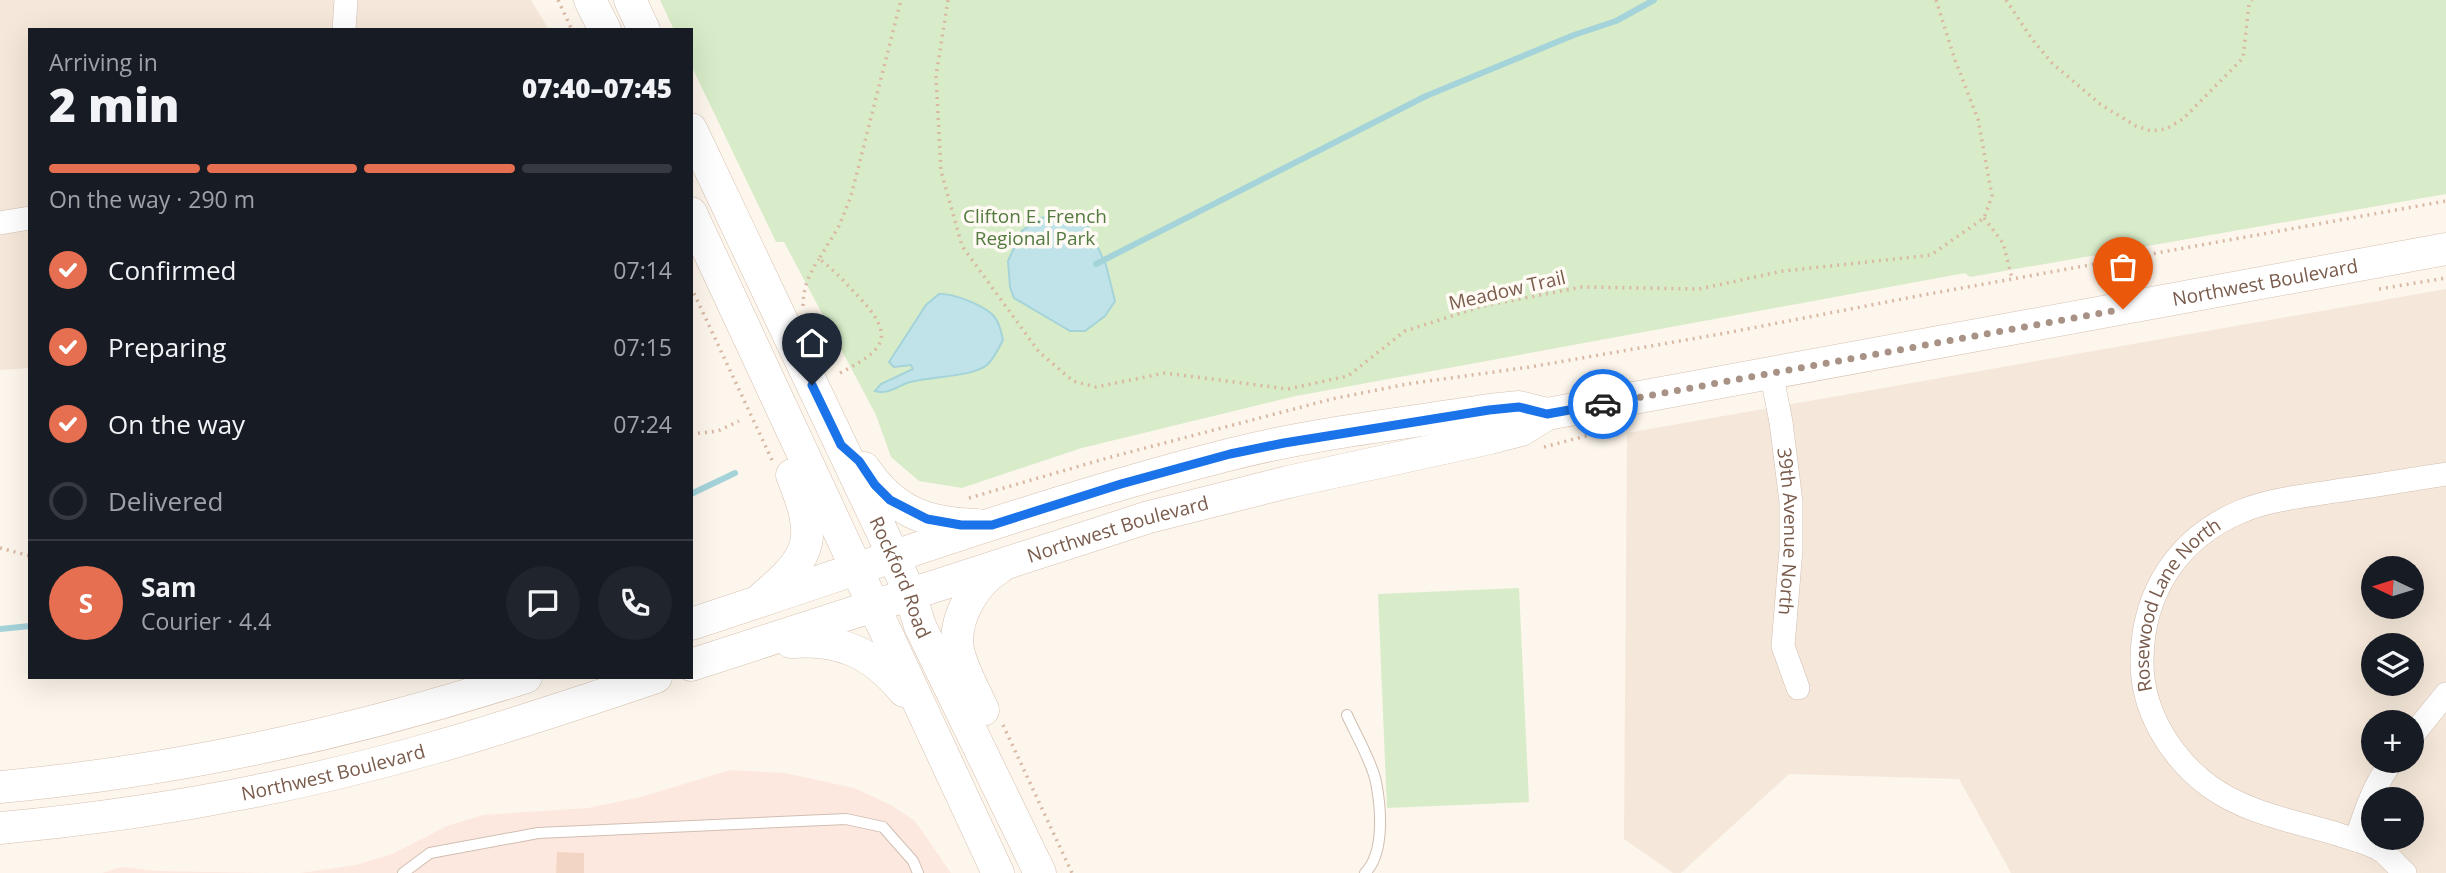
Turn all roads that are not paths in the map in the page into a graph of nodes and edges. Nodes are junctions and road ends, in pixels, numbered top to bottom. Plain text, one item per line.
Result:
1 (346, 0) edge
2 (590, 0) edge
3 (630, 0) edge
4 (344, 28) edge
5 (604, 28) edge
6 (643, 28) edge
7 (693, 133) edge
8 (693, 217) edge
9 (28, 218) edge
10 (0, 223) edge
11 (2446, 249) edge
12 (762, 369) junction
13 (1771, 372) junction
14 (1547, 414) junction
15 (841, 445) junction
16 (2446, 474) edge
17 (992, 525) junction
18 (894, 558) junction
19 (1009, 561) junction
20 (856, 570) junction
21 (910, 594) junction
22 (756, 603) junction
23 (873, 606) junction
24 (693, 623) edge
25 (755, 644) junction
26 (693, 664) edge
27 (519, 679) edge
28 (650, 679) edge
29 (1798, 688) dead end
30 (2446, 694) edge
31 (1347, 715) dead end
32 (2424, 721) edge
33 (928, 724) junction
34 (2384, 773) edge
35 (0, 787) edge
36 (1015, 820) junction
37 (0, 828) edge
38 (2356, 840) junction
39 (403, 873) edge
40 (918, 873) edge
41 (998, 873) edge
42 (1040, 873) edge
43 (1365, 873) edge
44 (2405, 873) edge

1 - 4 street
2 - 5 main road
3 - 6 main road
7 - 15 main road, Rockford Road
8 - 12 main road, Rockford Road
9 - 10 street
11 - 13 main road, Northwest Boulevard
12 - 20 main road, Rockford Road
12 - 22 main road
13 - 14 main road, Northwest Boulevard
13 - 29 street, 39th Avenue North
14 - 17 main road, Northwest Boulevard
14 - 19 main road, Northwest Boulevard
15 - 17 main road
15 - 18 main road, Rockford Road
16 - 38 street, Rosewood Lane North
17 - 18 main road, Northwest Boulevard
18 - 20 main road, Northwest Boulevard
18 - 21 main road, Rockford Road
19 - 21 main road, Northwest Boulevard
19 - 36 main road
20 - 22 main road, Northwest Boulevard
20 - 23 main road, Rockford Road
21 - 23 main road, Northwest Boulevard
21 - 36 main road, Rockford Road
22 - 24 main road, Northwest Boulevard
23 - 25 main road, Northwest Boulevard
23 - 33 main road, Rockford Road
25 - 26 main road, Northwest Boulevard
25 - 33 main road
27 - 35 main road, Northwest Boulevard
28 - 37 main road, Northwest Boulevard
30 - 32 street
31 - 43 lane
33 - 41 main road, Rockford Road
34 - 38 street
36 - 42 main road, Rockford Road
38 - 44 street, Rosewood Lane North
39 - 40 lane

